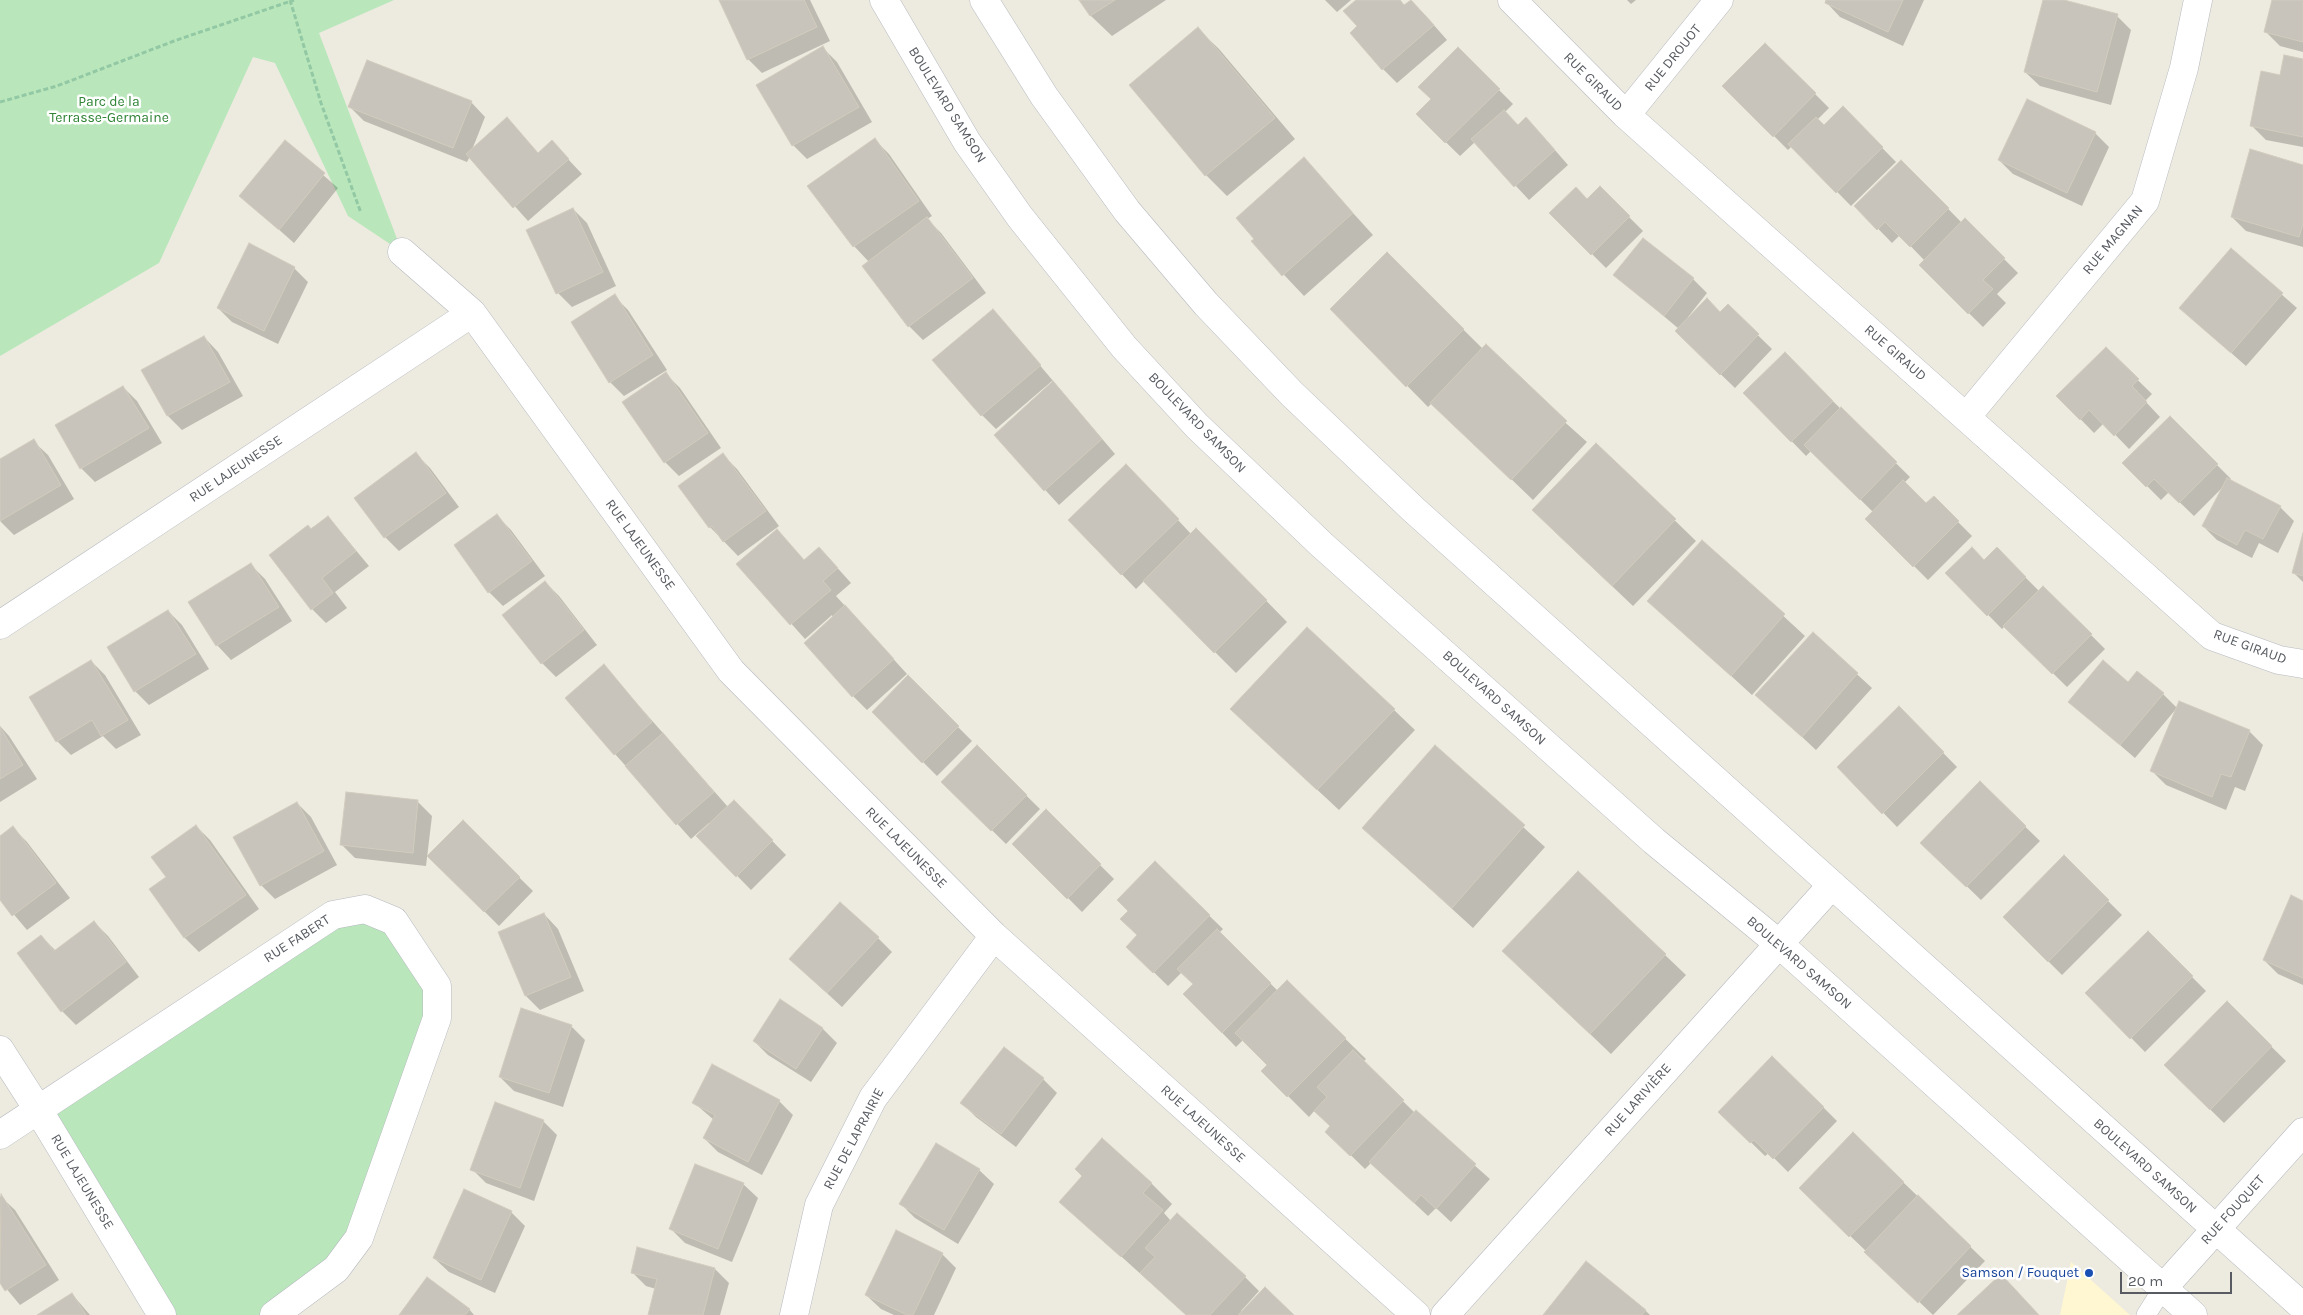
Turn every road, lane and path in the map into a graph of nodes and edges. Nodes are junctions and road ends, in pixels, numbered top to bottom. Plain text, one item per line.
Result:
1 (884, 0) edge
2 (984, 0) edge
3 (1512, 0) edge
4 (1720, 0) edge
5 (2198, 0) edge
6 (291, 1) edge
7 (0, 102) edge
8 (1626, 115) junction
9 (361, 213) dead end
10 (402, 252) dead end
11 (472, 313) junction
12 (1967, 416) junction
13 (0, 625) edge
14 (2303, 664) edge
15 (1832, 885) junction
16 (994, 936) junction
17 (1778, 943) junction
18 (0, 1050) edge
19 (39, 1111) junction
20 (2303, 1132) edge
21 (0, 1135) edge
22 (2216, 1229) junction
23 (2163, 1288) junction
24 (2303, 1307) edge
25 (162, 1315) edge
26 (274, 1315) edge
27 (794, 1315) edge
28 (1416, 1315) edge
29 (1445, 1315) edge
30 (2146, 1315) edge
31 (2193, 1315) edge

1 - 17 street, BOULEVARD SAMSON
2 - 15 street, BOULEVARD SAMSON
3 - 8 street, RUE GIRAUD
4 - 8 street, RUE DROUOT
5 - 12 street, RUE MAGNAN
6 - 7 path
6 - 9 path
8 - 12 street, RUE GIRAUD
10 - 11 street, RUE LAJEUNESSE
11 - 13 street, RUE LAJEUNESSE
11 - 16 street, RUE LAJEUNESSE
12 - 14 street, RUE GIRAUD
15 - 17 street, RUE LARIVIÈRE
15 - 22 street, BOULEVARD SAMSON
16 - 27 street, RUE DE LAPRAIRIE
16 - 28 street, RUE LAJEUNESSE
17 - 23 street, BOULEVARD SAMSON
17 - 29 street, RUE LARIVIÈRE
18 - 19 street, RUE LAJEUNESSE
19 - 21 street, RUE FABERT
19 - 25 street, RUE LAJEUNESSE
19 - 26 street, RUE FABERT
20 - 22 street, RUE FOUQUET
22 - 23 street, RUE FOUQUET
22 - 24 street, BOULEVARD SAMSON
23 - 30 lane
23 - 31 street, BOULEVARD SAMSON

